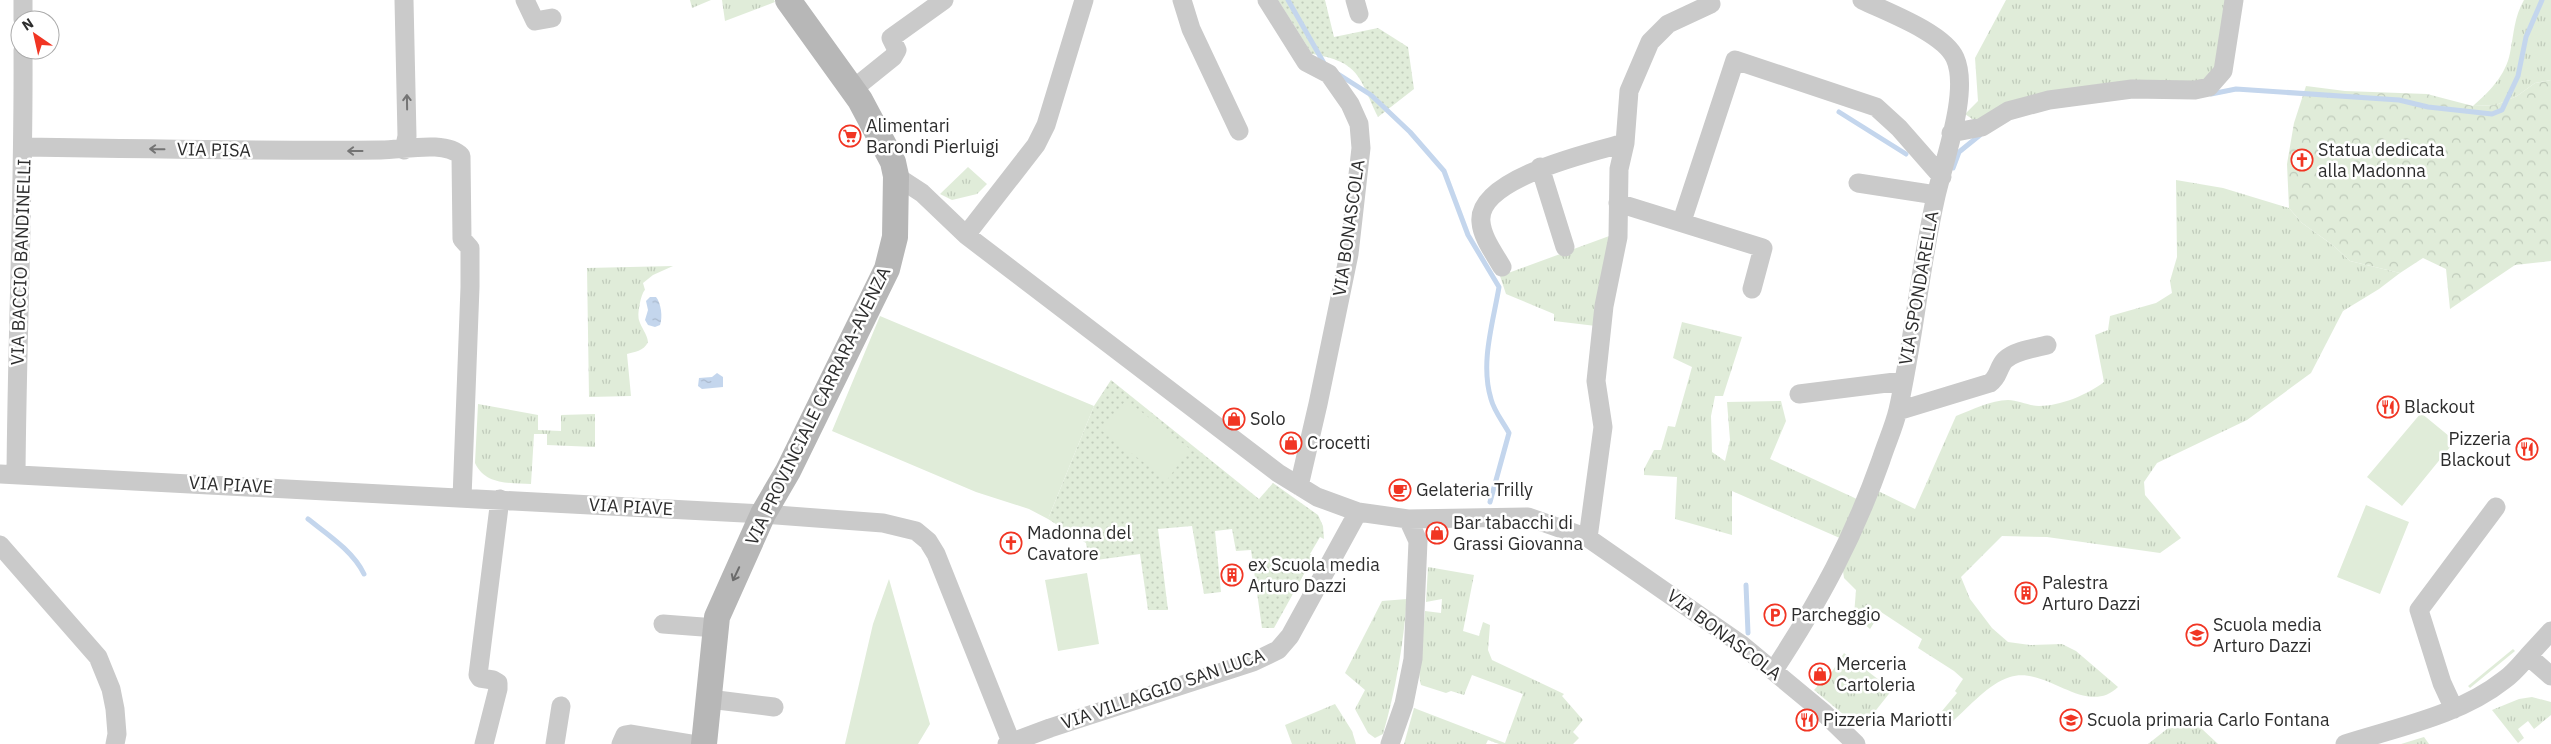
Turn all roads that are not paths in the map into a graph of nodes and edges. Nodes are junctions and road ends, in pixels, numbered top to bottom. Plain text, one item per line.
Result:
1 (404, 0) edge
2 (525, 0) edge
3 (788, 0) edge
4 (944, 0) edge
5 (1084, 0) edge
6 (1182, 0) edge
7 (1267, 0) edge
8 (1862, 0) edge
9 (2234, 0) edge
10 (1711, 4) dead end
11 (552, 18) dead end
12 (23, 60) edge
13 (852, 90) junction
14 (1239, 131) dead end
15 (1951, 133) junction
16 (1625, 143) junction
17 (24, 148) junction
18 (404, 150) junction
19 (1540, 167) junction
20 (896, 176) junction
21 (1942, 177) junction
22 (1858, 183) dead end
23 (1936, 195) junction
24 (1618, 203) junction
25 (1682, 221) junction
26 (966, 234) junction
27 (1565, 247) dead end
28 (1502, 267) dead end
29 (1752, 289) dead end
30 (2047, 345) dead end
31 (1903, 381) junction
32 (1798, 394) dead end
33 (1898, 411) junction
34 (8, 474) edge
35 (1299, 486) junction
36 (462, 498) junction
37 (500, 499) junction
38 (2496, 507) dead end
39 (1358, 512) junction
40 (763, 514) junction
41 (1408, 519) junction
42 (1588, 538) junction
43 (0, 545) edge
44 (664, 624) dead end
45 (716, 628) junction
46 (2551, 631) edge
47 (2528, 656) junction
48 (1774, 670) junction
49 (2551, 676) edge
50 (708, 699) junction
51 (561, 706) dead end
52 (774, 707) dead end
53 (2454, 709) junction
54 (1009, 743) edge
55 (1853, 743) edge
56 (115, 744) edge
57 (484, 744) edge
58 (555, 744) edge
59 (621, 744) edge
60 (692, 744) edge
61 (704, 744) edge
62 (1390, 744) edge
63 (2345, 744) edge

18 -> 1 street
2 - 11 street
3 - 13 main road, VIA PROVINCIALE CARRARA-AVENZA
4 - 13 street
5 - 26 street
6 - 14 street
7 - 35 street, VIA BONASCOLA
8 - 15 street, VIA SPONDARELLA
9 - 15 street
10 - 16 street
12 - 17 street, VIA BACCIO BANDINELLI
13 - 20 main road, VIA PROVINCIALE CARRARA-AVENZA
15 - 21 street, VIA SPONDARELLA
16 - 19 street
16 - 24 street
18 -> 17 street, VIA PISA
17 - 34 street, VIA BACCIO BANDINELLI
18 - 36 street, VIA PISA
19 - 27 street
19 - 28 street
20 - 26 street, VIA BONASCOLA
20 - 40 main road, VIA PROVINCIALE CARRARA-AVENZA
21 - 23 street, VIA SPONDARELLA
21 - 25 street
22 - 23 street, VIA SPONDARELLA
23 - 31 street, VIA SPONDARELLA
24 - 25 street
24 - 42 street
25 - 29 street
26 - 35 street, VIA BONASCOLA
30 - 33 street
31 - 32 street, VIA SPONDARELLA
31 - 33 street, VIA SPONDARELLA
33 - 48 street, VIA SPONDARELLA
34 - 36 street, VIA PIAVE
35 - 39 street, VIA BONASCOLA
36 - 37 street, VIA PIAVE
37 - 40 street, VIA PIAVE
37 - 57 street
38 - 53 street
39 - 41 street, VIA BONASCOLA
39 - 54 street, VIA VILLAGGIO SAN LUCA
40 -> 45 main road, VIA PROVINCIALE CARRARA-AVENZA
40 - 54 street, VIA VILLAGGIO SAN LUCA
41 - 42 street, VIA BONASCOLA
41 - 62 street
42 - 48 street, VIA BONASCOLA
43 - 56 street
44 - 45 street
45 - 50 main road, VIA PROVINCIALE CARRARA-AVENZA
46 - 47 street
47 - 49 street
47 - 53 street
48 - 55 street, VIA BONASCOLA
50 - 52 street
50 - 61 main road, VIA PROVINCIALE CARRARA-AVENZA
51 - 58 street
53 - 63 street
59 - 60 street

